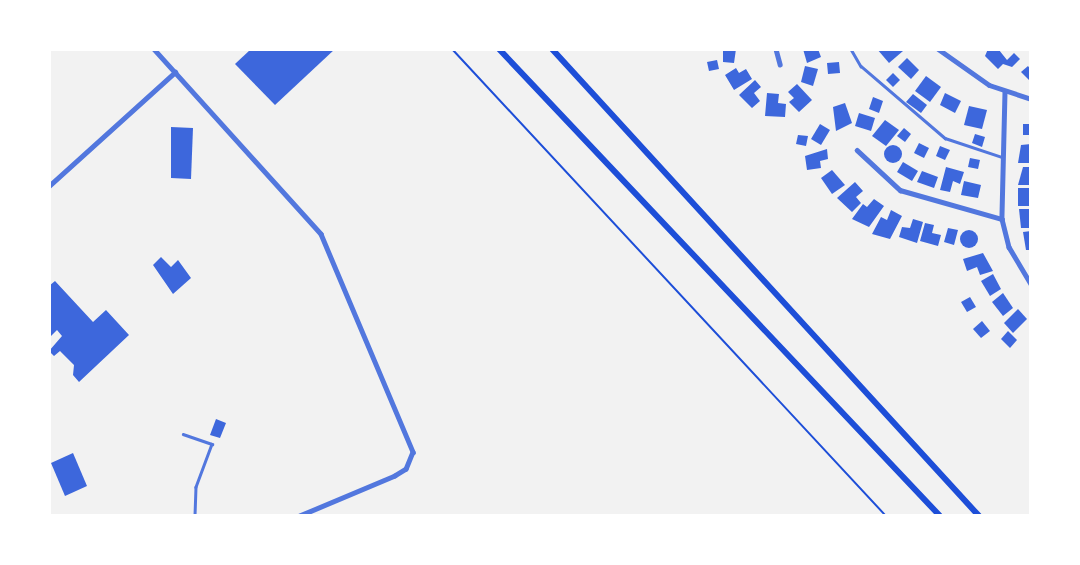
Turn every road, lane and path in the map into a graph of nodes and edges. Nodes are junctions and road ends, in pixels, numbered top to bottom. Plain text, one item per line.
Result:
1 (154, 49) edge
2 (452, 49) edge
3 (499, 49) edge
4 (552, 49) edge
5 (776, 49) edge
6 (851, 49) edge
7 (938, 49) edge
8 (780, 64) dead end
9 (175, 72) junction
10 (1005, 92) junction
11 (1031, 99) edge
12 (857, 150) dead end
13 (1002, 157) junction
14 (49, 186) edge
15 (1003, 219) junction
16 (1031, 284) edge
17 (183, 434) dead end
18 (195, 516) edge
19 (300, 516) edge
20 (886, 516) edge
21 (940, 516) edge
22 (979, 516) edge

1 - 9 street
2 - 20 path
3 - 21 main road
4 - 22 main road
5 - 8 street
6 - 13 lane
7 - 10 street
9 - 14 street
9 - 19 street
10 - 11 street
10 - 13 street
12 - 15 street
13 - 15 street
15 - 16 street
17 - 18 lane

